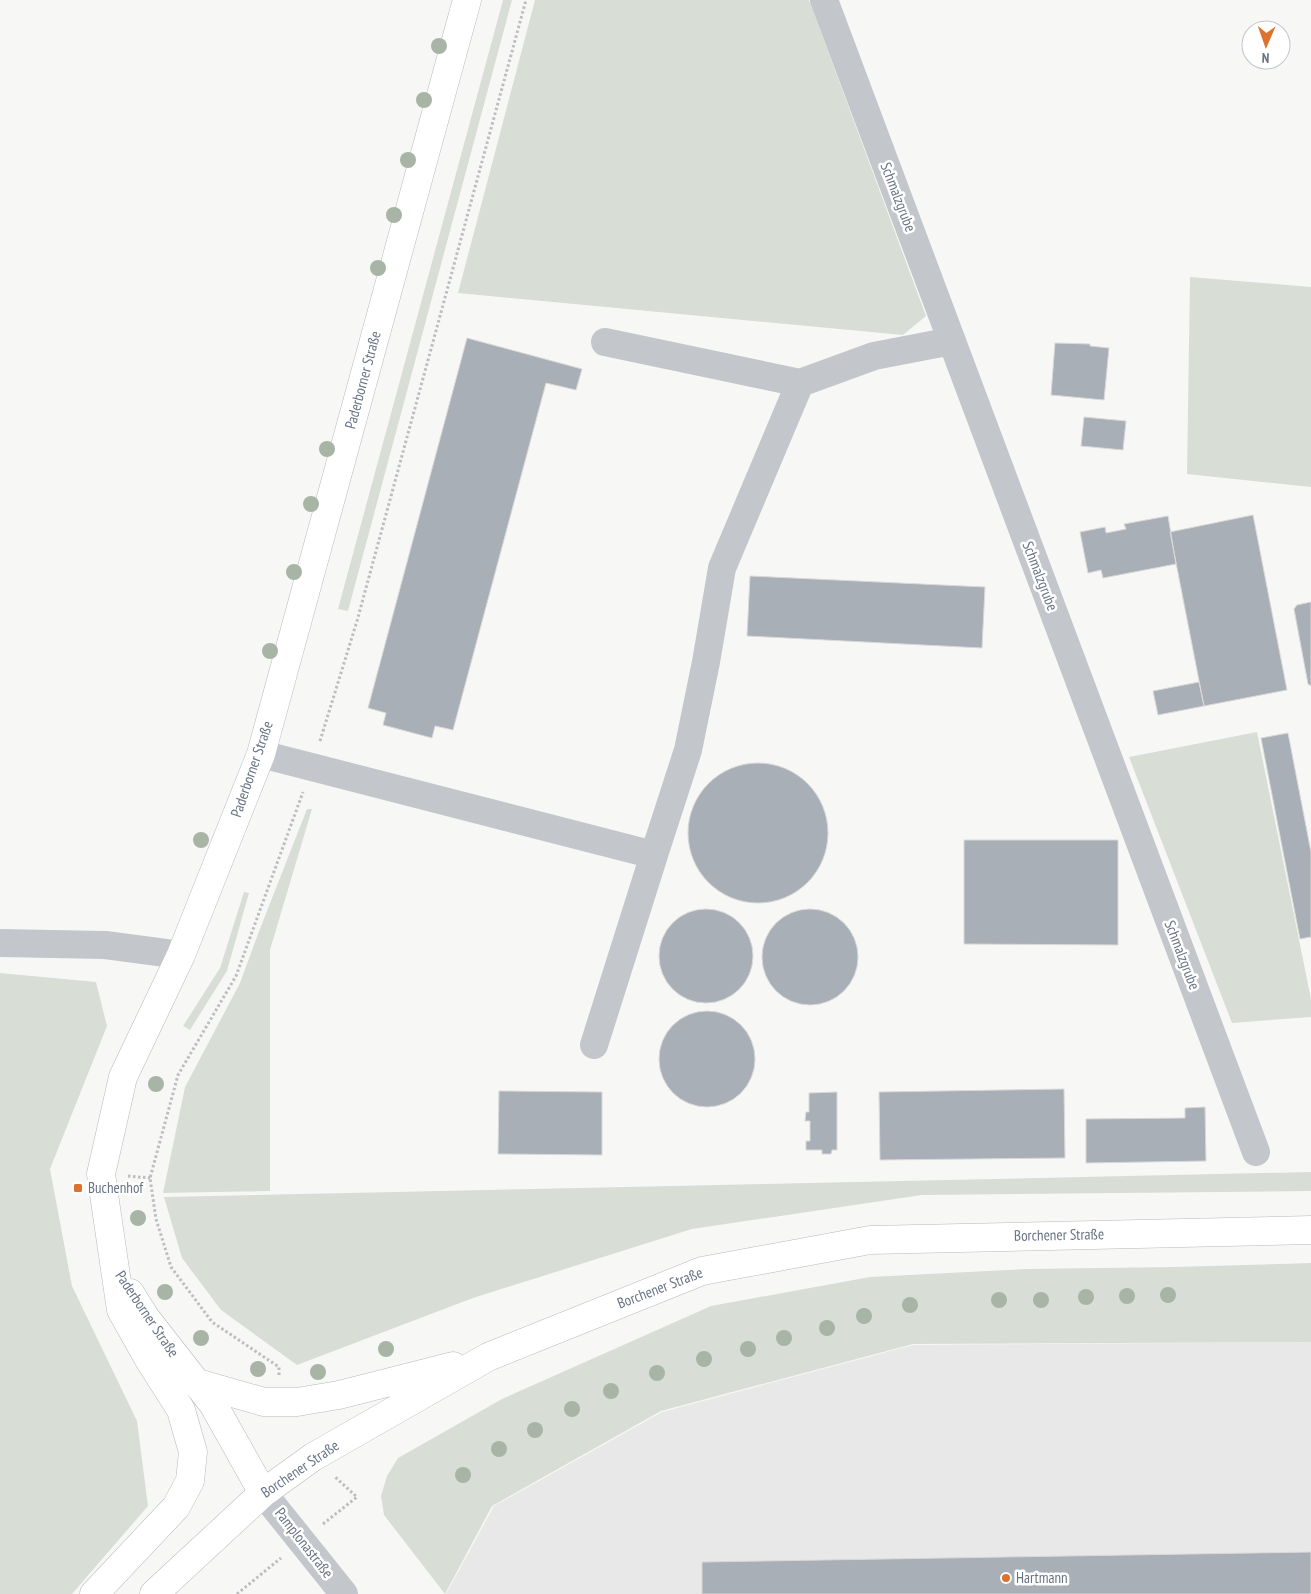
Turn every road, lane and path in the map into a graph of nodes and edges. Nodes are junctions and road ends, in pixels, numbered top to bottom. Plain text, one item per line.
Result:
1 (467, 0) edge
2 (526, 0) edge
3 (824, 0) edge
4 (952, 341) junction
5 (605, 342) dead end
6 (800, 384) junction
7 (261, 754) junction
8 (312, 767) junction
9 (654, 855) junction
10 (0, 943) edge
11 (181, 954) junction
12 (594, 1045) dead end
13 (1256, 1152) dead end
14 (1311, 1230) edge
15 (115, 1271) junction
16 (488, 1357) junction
17 (194, 1382) junction
18 (280, 1402) junction
19 (313, 1457) junction
20 (263, 1493) junction
21 (302, 1541) junction
22 (94, 1594) edge
23 (154, 1594) edge
24 (237, 1594) edge
25 (344, 1594) edge

1 - 7 main road, Paderborner Straße
2 - 8 path
3 - 4 street, Schmalzgrube
4 - 6 street
4 - 13 street, Schmalzgrube
5 - 6 street
6 - 9 street
7 - 8 street
7 - 11 main road, Paderborner Straße
8 - 9 street
8 - 18 path
9 - 12 street
10 - 11 street
11 - 15 main road, Paderborner Straße
14 - 16 main road, Borchener Straße
15 - 17 main road, Paderborner Straße
15 - 22 main road
16 - 18 main road
16 - 19 main road, Borchener Straße
17 - 18 main road
17 - 20 main road, Paderborner Straße
19 - 20 main road, Borchener Straße
19 - 21 path
20 - 21 street, Pamplonastraße
20 - 23 main road, Borchener Straße
21 - 24 path
21 - 25 street, Pamplonastraße

